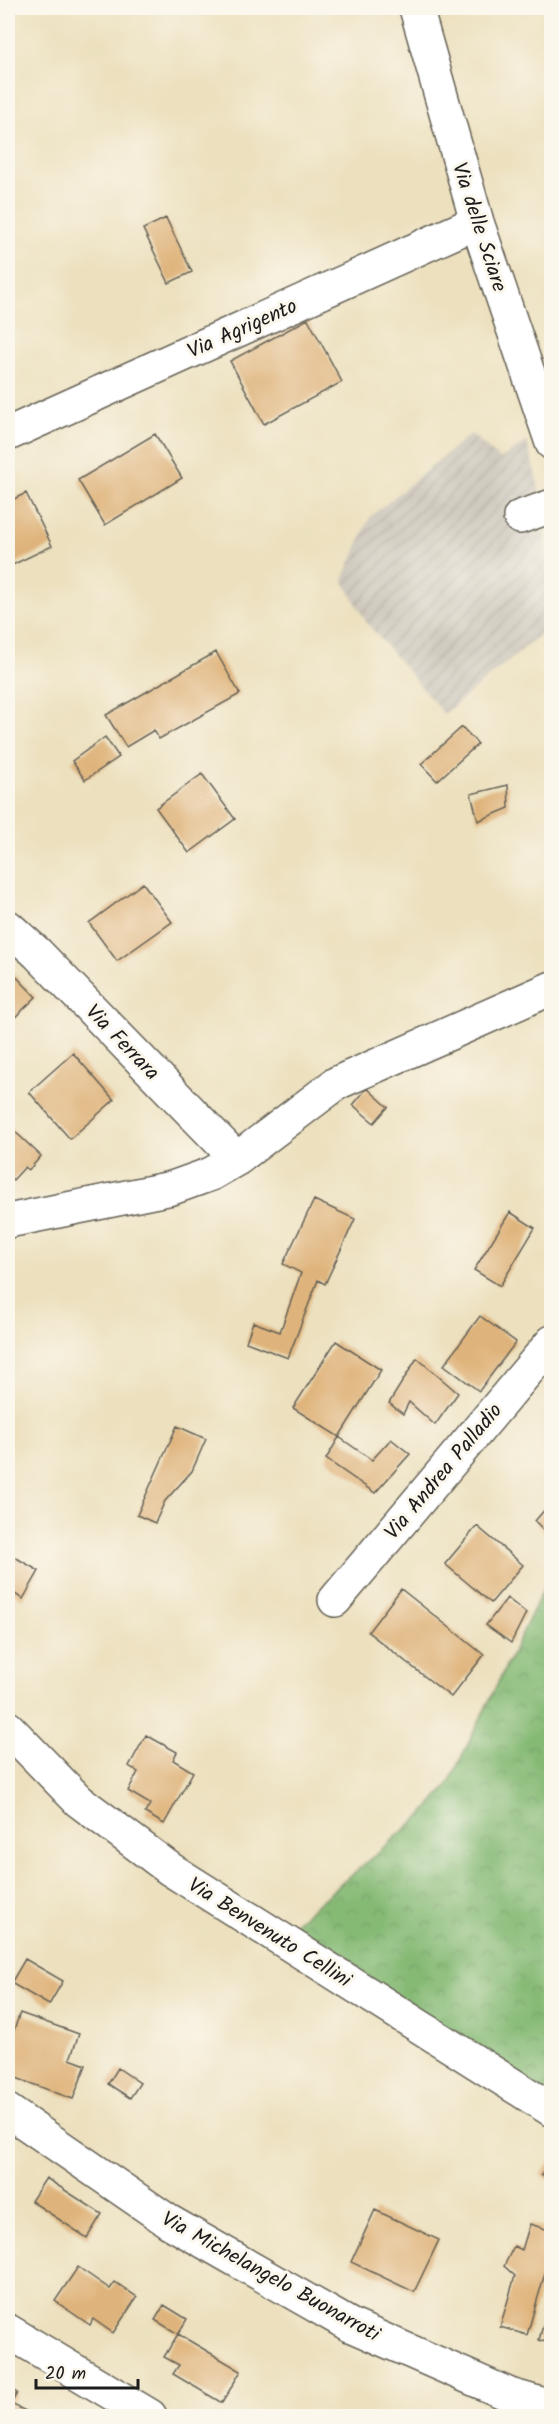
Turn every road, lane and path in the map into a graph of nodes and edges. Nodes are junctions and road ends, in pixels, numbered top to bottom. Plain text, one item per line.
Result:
1 (416, 8) edge
2 (477, 222) junction
3 (8, 434) edge
4 (552, 443) edge
5 (552, 506) edge
6 (520, 517) dead end
7 (8, 927) edge
8 (552, 988) edge
9 (237, 1159) junction
10 (8, 1221) edge
11 (552, 1342) edge
12 (335, 1600) dead end
13 (8, 1728) edge
14 (552, 2110) edge
15 (8, 2111) edge
16 (8, 2331) edge
17 (552, 2407) edge
18 (148, 2416) edge

1 - 2 street, Via delle Sciare
2 - 3 street, Via Agrigento
2 - 4 street, Via delle Sciare
5 - 6 street
7 - 9 street, Via Ferrara
8 - 9 street
9 - 10 street
11 - 12 street, Via Andrea Palladio
13 - 14 street, Via Benvenuto Cellini
15 - 17 street, Via Michelangelo Buonarroti
16 - 18 street

